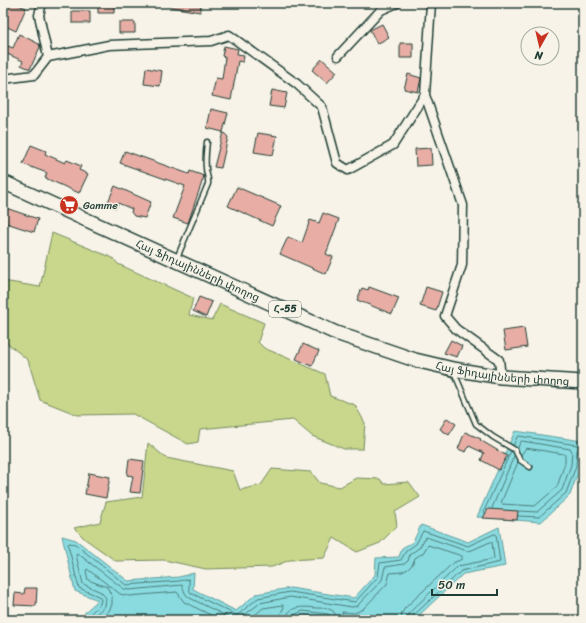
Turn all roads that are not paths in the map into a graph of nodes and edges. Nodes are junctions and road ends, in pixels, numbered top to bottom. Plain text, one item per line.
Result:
1 (42, 3) edge
2 (397, 3) edge
3 (431, 3) edge
4 (338, 56) dead end
5 (48, 57) junction
6 (3, 79) edge
7 (425, 95) junction
8 (207, 142) dead end
9 (3, 182) edge
10 (176, 260) junction
11 (453, 369) junction
12 (501, 377) junction
13 (583, 382) edge
14 (530, 467) dead end

1 - 5 street
2 - 4 street
3 - 7 street
5 - 6 street
5 - 7 street
7 - 12 street
8 - 10 lane
9 - 10 main road, Հայ Ֆիդայինների փողոց / Հ-55
10 - 11 main road, Հայ Ֆիդայինների փողոց / Հ-55
11 - 12 main road, Հայ Ֆիդայինների փողոց / Հ-55
11 - 14 lane
12 - 13 main road, Հայ Ֆիդայինների փողոց / Հ-55

